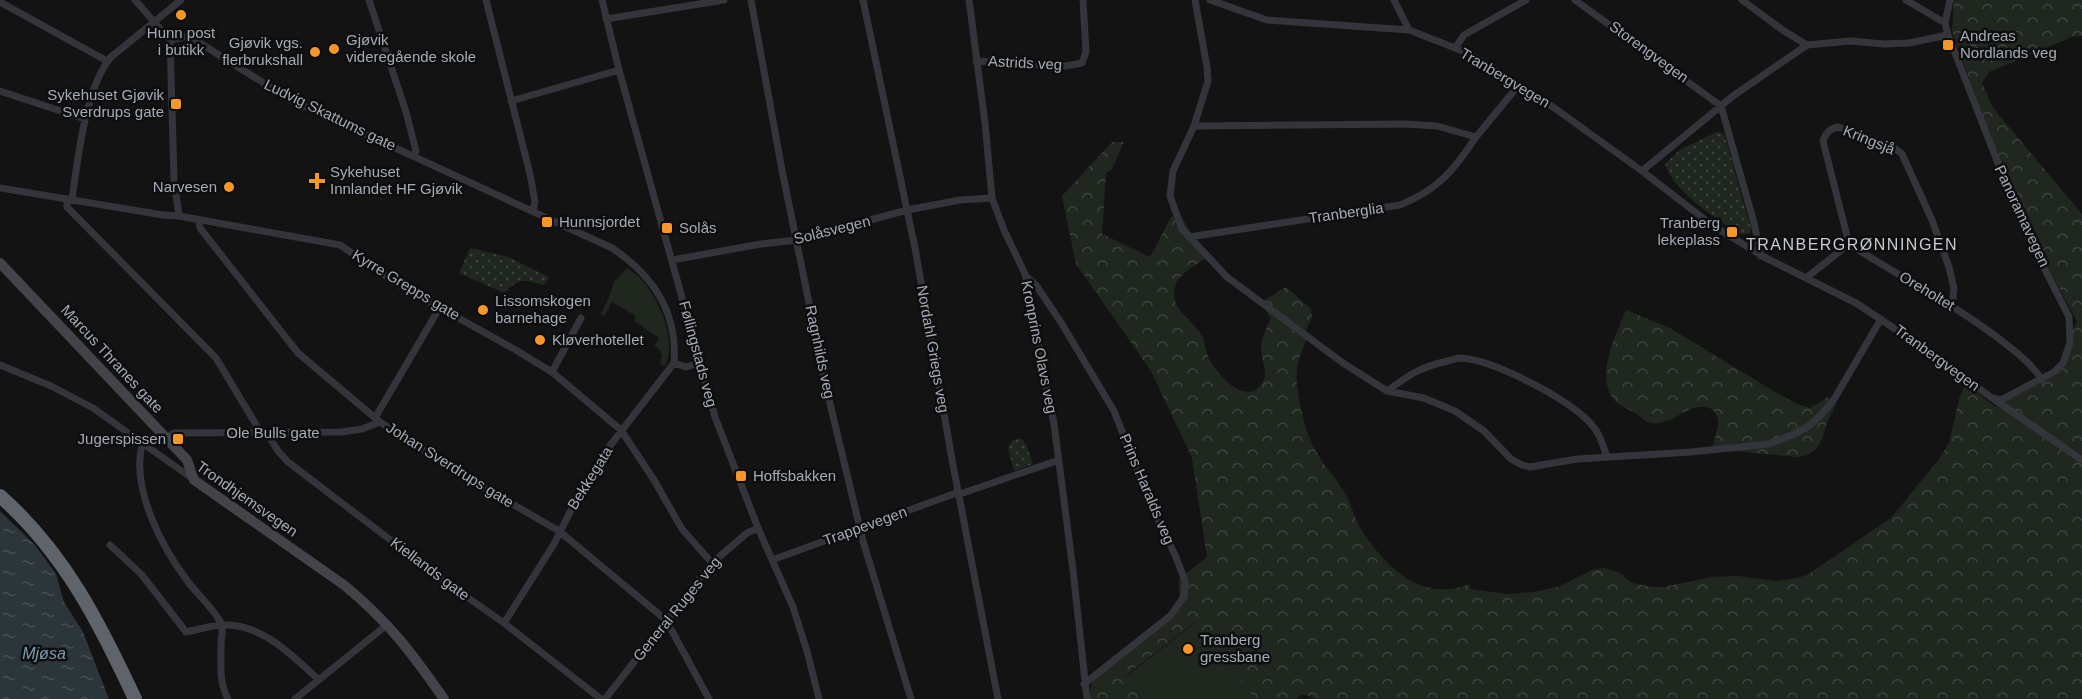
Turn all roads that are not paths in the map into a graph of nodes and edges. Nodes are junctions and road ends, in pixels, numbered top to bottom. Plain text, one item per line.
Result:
1 (135, 0) edge
2 (181, 0) edge
3 (369, 0) edge
4 (486, 0) edge
5 (602, 0) edge
6 (724, 0) edge
7 (751, 0) edge
8 (862, 0) edge
9 (969, 0) edge
10 (1083, 0) edge
11 (1195, 0) edge
12 (1210, 0) edge
13 (1394, 0) edge
14 (1526, 0) edge
15 (1575, 0) edge
16 (1742, 0) edge
17 (1906, 0) edge
18 (1950, 0) edge
19 (0, 2) edge
20 (606, 19) junction
21 (155, 22) junction
22 (1945, 23) junction
23 (1409, 30) junction
24 (1947, 35) junction
25 (170, 40) junction
26 (1807, 45) junction
27 (1455, 48) junction
28 (107, 61) junction
29 (976, 61) junction
30 (619, 70) junction
31 (1518, 86) junction
32 (0, 91) edge
33 (511, 101) junction
34 (1721, 106) junction
35 (85, 119) junction
36 (1194, 126) junction
37 (1476, 136) junction
38 (414, 156) junction
39 (1642, 171) junction
40 (0, 188) edge
41 (992, 198) junction
42 (69, 199) junction
43 (907, 210) junction
44 (533, 211) junction
45 (179, 216) junction
46 (199, 220) junction
47 (1189, 237) junction
48 (797, 240) junction
49 (1849, 244) junction
50 (1761, 256) junction
51 (672, 260) junction
52 (0, 263) edge
53 (1025, 274) junction
54 (1806, 278) junction
55 (1952, 306) junction
56 (440, 307) junction
57 (581, 318) dead end
58 (1881, 319) junction
59 (674, 363) junction
60 (699, 363) junction
61 (0, 364) edge
62 (552, 372) junction
63 (2042, 380) junction
64 (1387, 391) junction
65 (1992, 398) junction
66 (2001, 400) joint
67 (377, 420) junction
68 (621, 430) junction
69 (264, 433) junction
70 (166, 438) junction
71 (142, 444) junction
72 (1607, 457) junction
73 (1059, 460) junction
74 (2082, 460) edge
75 (194, 480) junction
76 (959, 493) junction
77 (0, 496) edge
78 (758, 528) junction
79 (860, 528) junction
80 (559, 531) junction
81 (110, 545) dead end
82 (772, 560) junction
83 (712, 563) junction
84 (666, 620) junction
85 (504, 623) junction
86 (222, 624) junction
87 (388, 624) junction
88 (319, 680) junction
89 (1084, 684) junction
90 (135, 699) edge
91 (228, 699) edge
92 (295, 699) edge
93 (444, 699) edge
94 (603, 699) edge
95 (710, 699) edge
96 (819, 699) edge
97 (911, 699) edge
98 (998, 699) edge
99 (1087, 699) edge

1 - 21 street
2 - 21 street
3 - 38 street
4 - 33 street
5 - 20 street, Føllingstads veg
6 - 20 street
7 - 48 street, Ragnhilds veg
8 - 43 street, Nordahl Griegs veg
9 - 29 street, Kronprins Olavs veg
10 - 29 street, Astrids veg
11 - 36 street
12 - 23 street, Tranbergvegen
13 - 23 street
14 - 27 street
15 - 34 street, Storengvegen
16 - 26 street
17 - 22 street
18 - 22 street, Panoramavegen
19 - 28 street
20 - 30 street, Føllingstads veg
21 - 25 street
21 - 28 street
22 - 24 street, Panoramavegen
23 - 27 street, Tranbergvegen
24 - 26 street
24 - 63 street, Panoramavegen
25 - 38 street, Ludvig Skattums gate
25 - 45 street
26 - 34 street
27 - 31 street, Tranbergvegen
28 - 35 street
29 - 41 street, Kronprins Olavs veg
30 - 33 street
30 - 51 street, Føllingstads veg
31 - 37 street, Tranberglia
31 - 39 street, Tranbergvegen
32 - 35 street
33 - 44 street
34 - 39 street
34 - 50 street
35 - 42 street
36 - 37 street
36 - 47 street
37 - 47 street, Tranberglia
38 - 44 street, Ludvig Skattums gate
39 - 50 street, Tranbergvegen
40 - 42 street, Kyrre Grepps gate
41 - 43 street, Solåsvegen
41 - 53 street, Kronprins Olavs veg
42 - 45 street, Kyrre Grepps gate
42 - 69 street, Kiellands gate
43 - 48 street, Solåsvegen
43 - 76 street, Nordahl Griegs veg
44 - 59 street, Ludvig Skattums gate
45 - 46 street, Kyrre Grepps gate
46 - 56 street, Kyrre Grepps gate
46 - 67 street, Johan Sverdrups gate
47 - 64 street
48 - 51 street, Solåsvegen
48 - 79 street, Ragnhilds veg
49 - 54 street
49 - 55 street, Oreholtet
49 - 55 street, Kringsjå
50 - 54 street, Tranbergvegen
51 - 60 street, Føllingstads veg
52 - 70 main road, Marcus Thranes gate
53 - 73 street, Kronprins Olavs veg
53 - 89 street, Prins Haralds veg
54 - 58 street, Tranbergvegen
55 - 63 street, Oreholtet
56 - 62 street, Kyrre Grepps gate
56 - 67 street
57 - 62 street
58 - 65 street, Tranbergvegen
58 - 72 street, Tranbergvegen
59 - 60 street
59 - 68 street, Bekkegata
60 - 78 street, Føllingstads veg
61 - 71 street, Trondhjemsvegen
62 - 68 street, Kyrre Grepps gate
63 - 66 street, Panoramavegen
64 - 72 street, Tranbergvegen
64 - 72 street
65 - 66 street, Tranbergvegen
65 - 74 street, Tranbergvegen
67 - 69 street, Ole Bulls gate
67 - 80 street, Johan Sverdrups gate
68 - 80 street, Bekkegata
68 - 83 street, Kyrre Grepps gate
69 - 70 street, Ole Bulls gate
69 - 85 street, Kiellands gate
70 - 75 main road, Marcus Thranes gate
71 - 75 street, Trondhjemsvegen
71 - 86 street
73 - 76 street, Trappevegen
73 - 89 street, Kronprins Olavs veg
75 - 87 main road, Trondhjemsvegen
76 - 79 street, Trappevegen
76 - 98 street, Nordahl Griegs veg
77 - 90 highway
78 - 82 street, Føllingstads veg
78 - 83 street, General Ruges veg
79 - 82 street, Trappevegen
79 - 97 street, Ragnhilds veg
80 - 84 street, Johan Sverdrups gate
80 - 85 street, Bekkegata
81 - 86 street
82 - 96 street, Føllingstads veg
83 - 84 street, General Ruges veg
84 - 94 street, General Ruges veg
84 - 95 street, Johan Sverdrups gate
85 - 94 street, Kiellands gate
86 - 88 street
86 - 91 street
87 - 88 street
87 - 93 main road, Trondhjemsvegen
88 - 92 street
89 - 99 street, Kronprins Olavs veg

